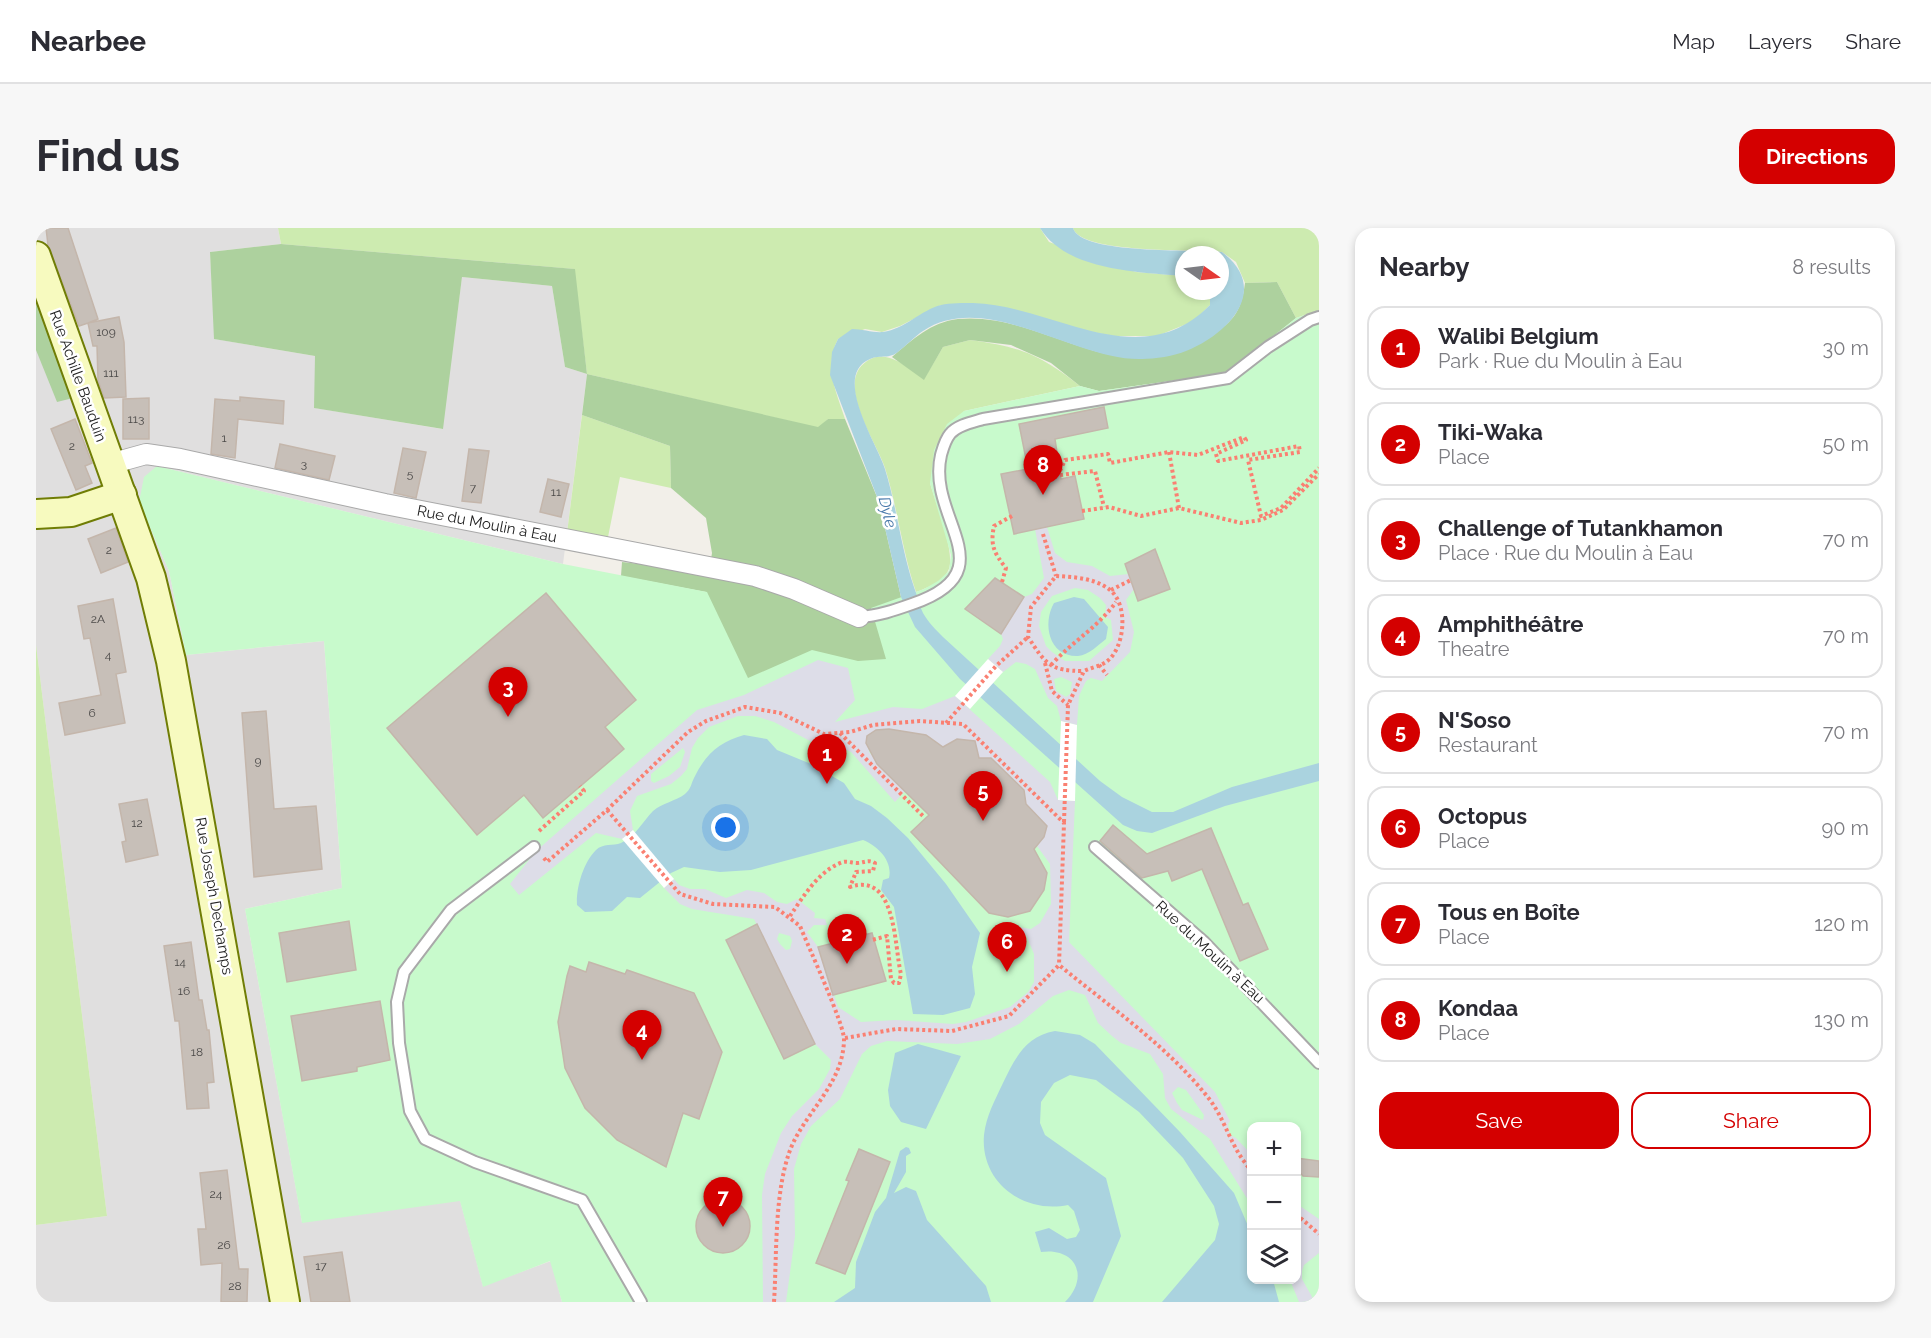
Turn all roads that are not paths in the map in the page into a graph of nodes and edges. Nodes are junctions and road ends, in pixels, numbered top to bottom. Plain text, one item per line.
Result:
1 (36, 256) edge
2 (1319, 317) edge
3 (110, 464) junction
4 (122, 495) junction
5 (36, 514) edge
6 (867, 617) joint
7 (534, 847) road end
8 (1095, 847) dead end
9 (1319, 1063) edge
10 (285, 1302) edge
11 (641, 1302) edge

1 - 3 street, Rue Achille Bauduin
2 - 6 lane
3 - 4 street, Rue Achille Bauduin
3 - 6 street, Rue du Moulin à Eau
4 - 5 street
4 - 10 street, Rue Joseph Dechamps
7 - 11 lane
8 - 9 lane, Rue du Moulin à Eau

